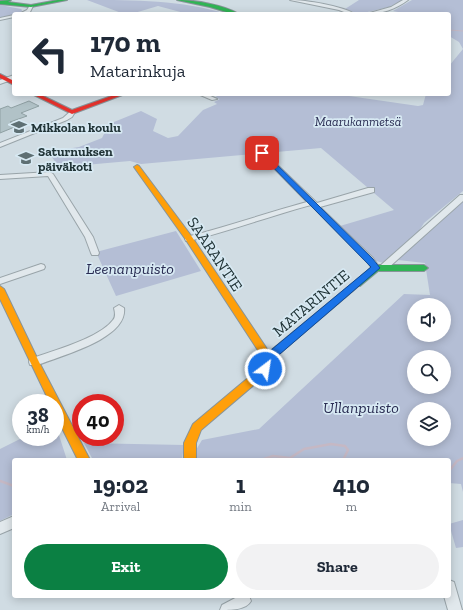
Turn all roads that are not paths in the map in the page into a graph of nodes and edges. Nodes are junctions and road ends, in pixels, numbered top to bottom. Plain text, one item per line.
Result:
1 (65, 0) edge
2 (179, 0) edge
3 (292, 0) edge
4 (406, 0) edge
5 (4, 1) edge
6 (31, 6) junction
7 (26, 12) edge
8 (230, 12) edge
9 (348, 12) edge
10 (376, 12) edge
11 (12, 16) edge
12 (0, 19) edge
13 (40, 96) edge
14 (116, 96) edge
15 (206, 96) edge
16 (214, 99) dead end
17 (72, 112) junction
18 (0, 145) edge
19 (262, 153) dead end
20 (137, 167) dead end
21 (0, 178) edge
22 (371, 190) dead end
23 (463, 197) edge
24 (313, 204) junction
25 (189, 239) junction
26 (95, 253) dead end
27 (41, 267) dead end
28 (380, 267) junction
29 (424, 268) dead end
30 (0, 281) edge
31 (0, 289) edge
32 (119, 308) dead end
33 (268, 358) junction
34 (34, 362) junction
35 (83, 458) edge
36 (190, 458) edge
37 (12, 523) edge
38 (0, 528) edge
39 (451, 597) edge
40 (244, 602) edge
41 (227, 610) edge
42 (454, 610) edge

1 - 6 street
2 - 8 street
3 - 9 street
4 - 10 street
5 - 6 street
6 - 7 street
11 - 12 street
13 - 17 street
14 - 17 street
15 - 16 street
17 - 18 street
19 - 24 street
20 - 25 street, SAARANTIE
21 - 26 street
22 - 24 street
23 - 28 street
24 - 25 street
24 - 28 street
25 - 33 street, SAARANTIE
27 - 30 street
28 - 29 street
28 - 33 street, MATARINTIE
31 - 34 street
32 - 34 street
33 - 36 street, MATARINTIE
34 - 35 street
37 - 38 street
39 - 42 street
40 - 41 street

